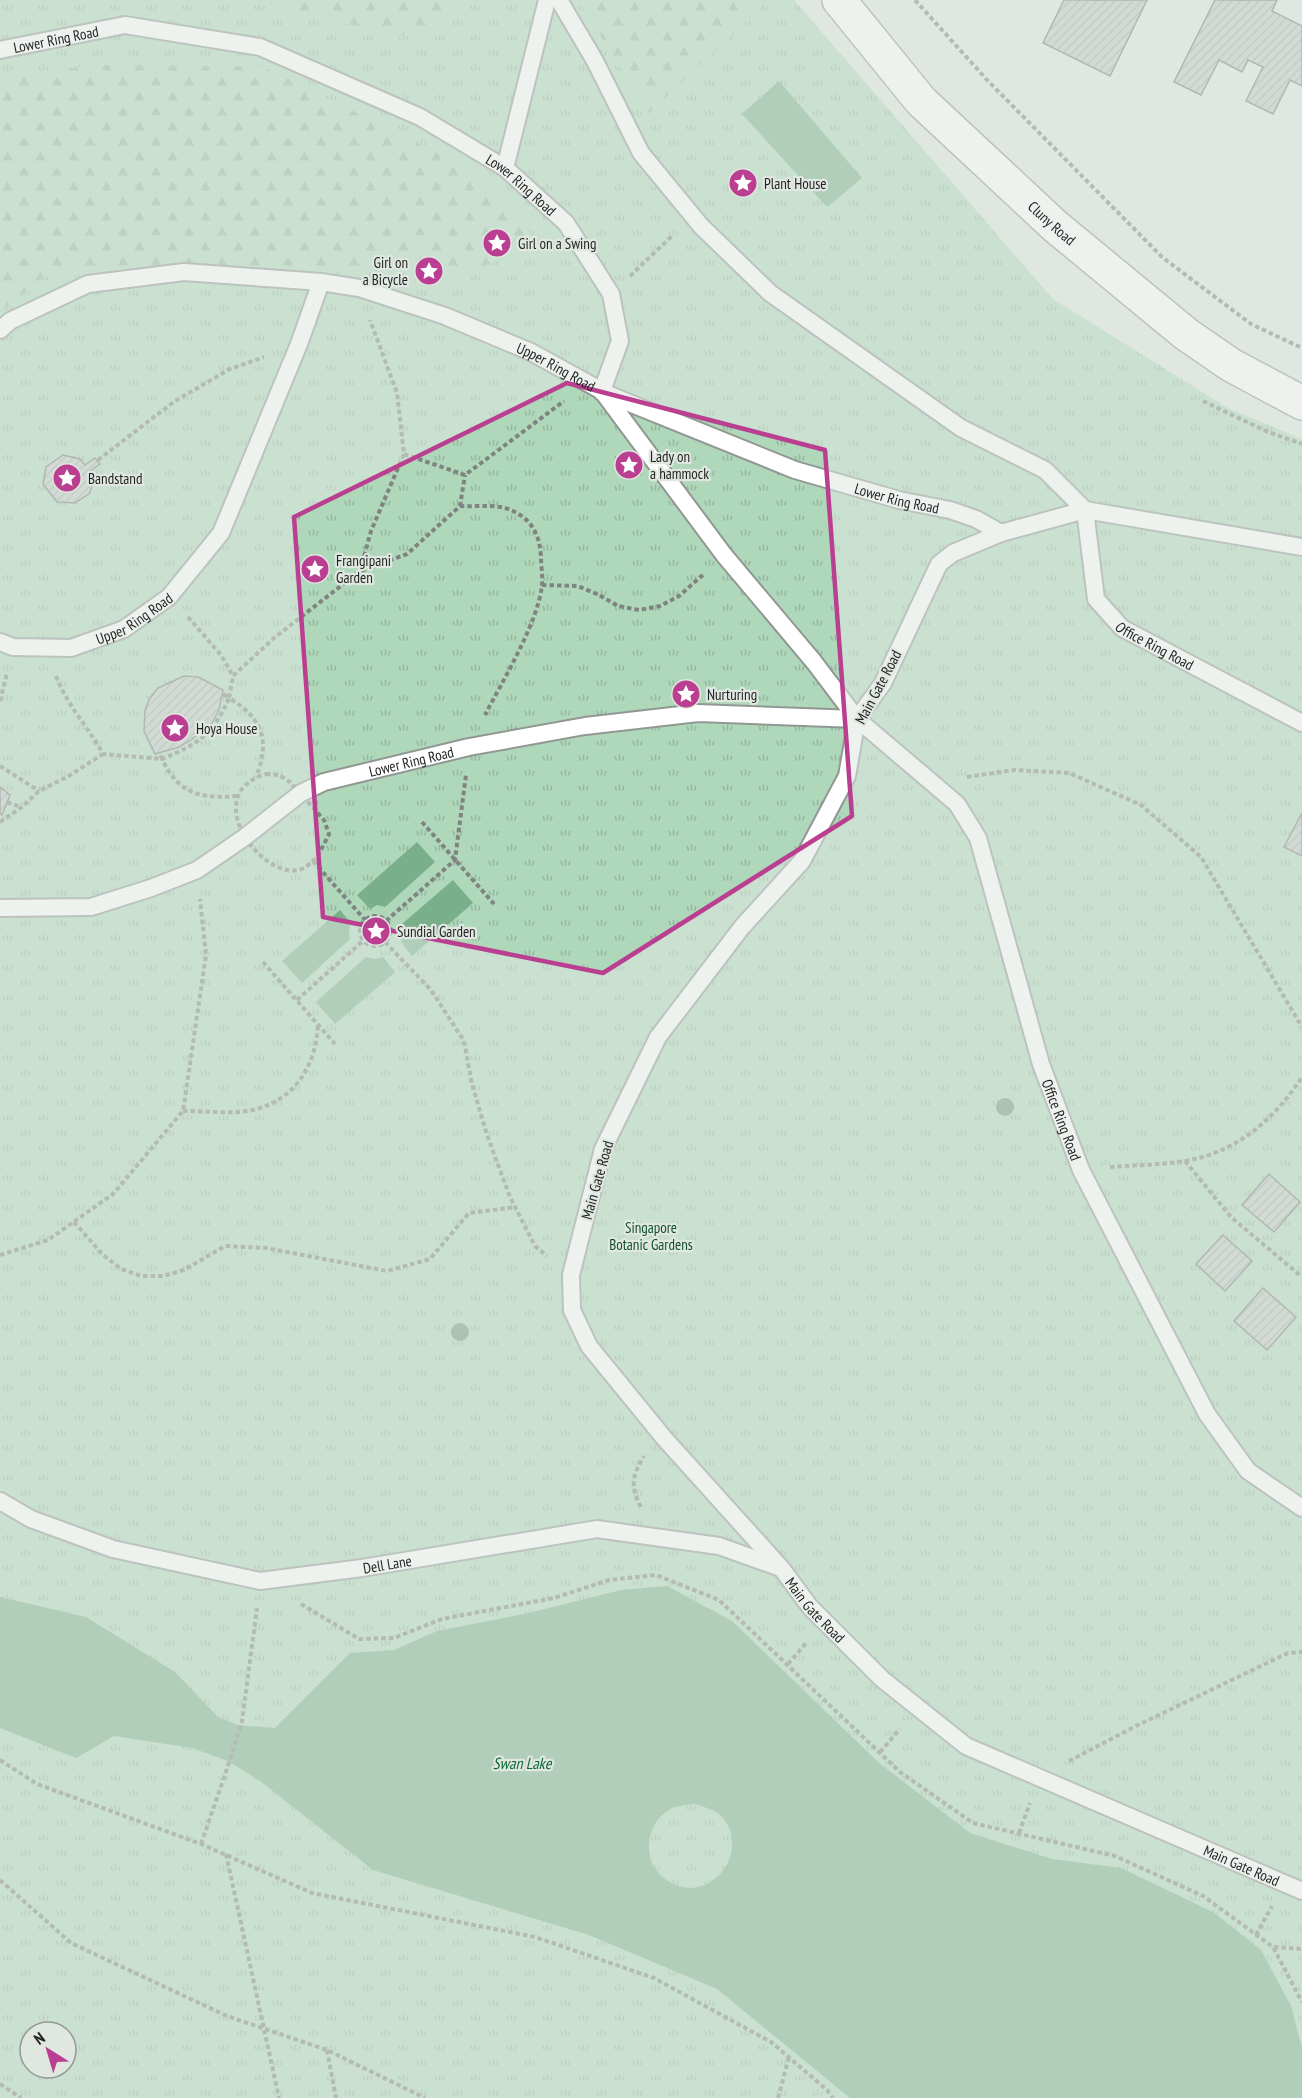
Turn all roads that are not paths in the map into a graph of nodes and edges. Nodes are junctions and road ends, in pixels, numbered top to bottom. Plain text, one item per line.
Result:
1 (547, 0) edge
2 (559, 0) edge
3 (838, 0) edge
4 (0, 50) edge
5 (506, 168) junction
6 (321, 282) junction
7 (0, 330) edge
8 (594, 387) junction
9 (1302, 403) edge
10 (1084, 510) junction
11 (1000, 533) junction
12 (1302, 547) edge
13 (0, 642) edge
14 (857, 719) junction
15 (1302, 723) edge
16 (0, 908) edge
17 (0, 1501) edge
18 (1302, 1508) edge
19 (782, 1569) junction
20 (1302, 1891) edge

1 - 5 lane
2 - 10 lane
3 - 9 street, Cluny Road
4 - 5 lane, Lower Ring Road
5 - 8 lane, Lower Ring Road
6 - 7 lane, Upper Ring Road
6 - 8 lane, Upper Ring Road
6 - 13 lane, Upper Ring Road
8 - 11 lane, Lower Ring Road
8 - 14 lane, Upper Ring Road
10 - 11 lane, Main Gate Road
10 - 12 lane, Main Gate Road
10 - 15 lane, Office Ring Road
11 - 14 lane, Main Gate Road
14 - 16 lane, Lower Ring Road
14 - 18 lane, Office Ring Road
14 - 19 lane, Main Gate Road
17 - 19 lane, Dell Lane
19 - 20 lane, Main Gate Road

